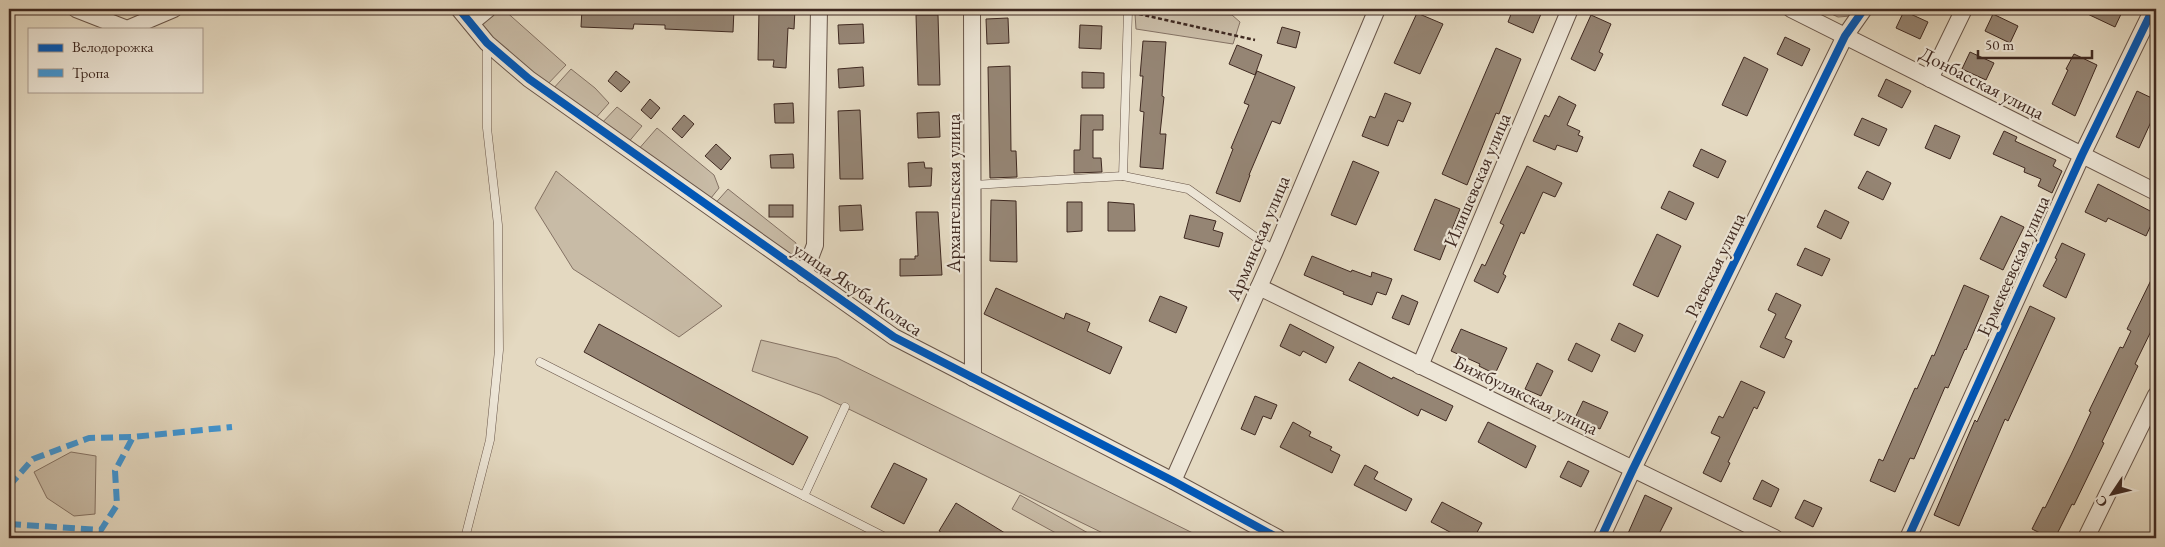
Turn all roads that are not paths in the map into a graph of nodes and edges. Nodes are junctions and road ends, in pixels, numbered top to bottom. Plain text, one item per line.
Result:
1 (76, 9) edge
2 (174, 9) edge
3 (459, 9) edge
4 (488, 9) edge
5 (819, 9) edge
6 (972, 9) edge
7 (1377, 9) edge
8 (1570, 9) edge
9 (1791, 9) edge
10 (1864, 9) edge
11 (1964, 9) edge
12 (2153, 9) edge
13 (1128, 12) road end
14 (471, 23) junction
15 (124, 28) edge
16 (129, 28) edge
17 (1845, 36) junction
18 (487, 43) junction
19 (1930, 79) junction
20 (2082, 155) junction
21 (1123, 176) junction
22 (974, 185) junction
23 (2156, 192) edge
24 (1275, 251) junction
25 (804, 274) junction
26 (1259, 288) junction
27 (540, 362) dead end
28 (1420, 366) junction
29 (973, 378) junction
30 (2156, 395) edge
31 (845, 407) dead end
32 (1633, 469) junction
33 (1174, 481) junction
34 (804, 496) junction
35 (465, 538) edge
36 (887, 538) edge
37 (1278, 538) edge
38 (1601, 538) edge
39 (1775, 538) edge
40 (1908, 538) edge
41 (2086, 538) edge

1 - 15 street
2 - 16 street
3 - 14 street, улица Якуба Коласа
4 - 14 street
5 - 25 street
6 - 22 street, Архангельская улица
7 - 24 street, Армянская улица
8 - 28 street, Илишевская улица
9 - 17 street, Донбасская улица
10 - 17 street, Раевская улица
11 - 19 street
12 - 20 street, Ермекеевская улица
13 - 21 lane
14 - 18 street, улица Якуба Коласа
17 - 19 street, Донбасская улица
17 - 32 street, Раевская улица
18 - 25 street, улица Якуба Коласа
18 - 35 lane
19 - 20 street, Донбасская улица
20 - 23 street, Донбасская улица
20 - 40 street, Ермекеевская улица
21 - 22 lane
21 - 24 lane
22 - 29 street, Архангельская улица
24 - 26 street, Армянская улица
25 - 29 street, улица Якуба Коласа
26 - 28 street, Бижбулякская улица
26 - 33 street, Армянская улица
27 - 34 lane
28 - 32 street, Бижбулякская улица
29 - 33 street, улица Якуба Коласа
30 - 41 street
31 - 34 lane
32 - 38 street, Раевская улица
32 - 39 street, Бижбулякская улица
33 - 37 street, улица Якуба Коласа
34 - 36 lane

